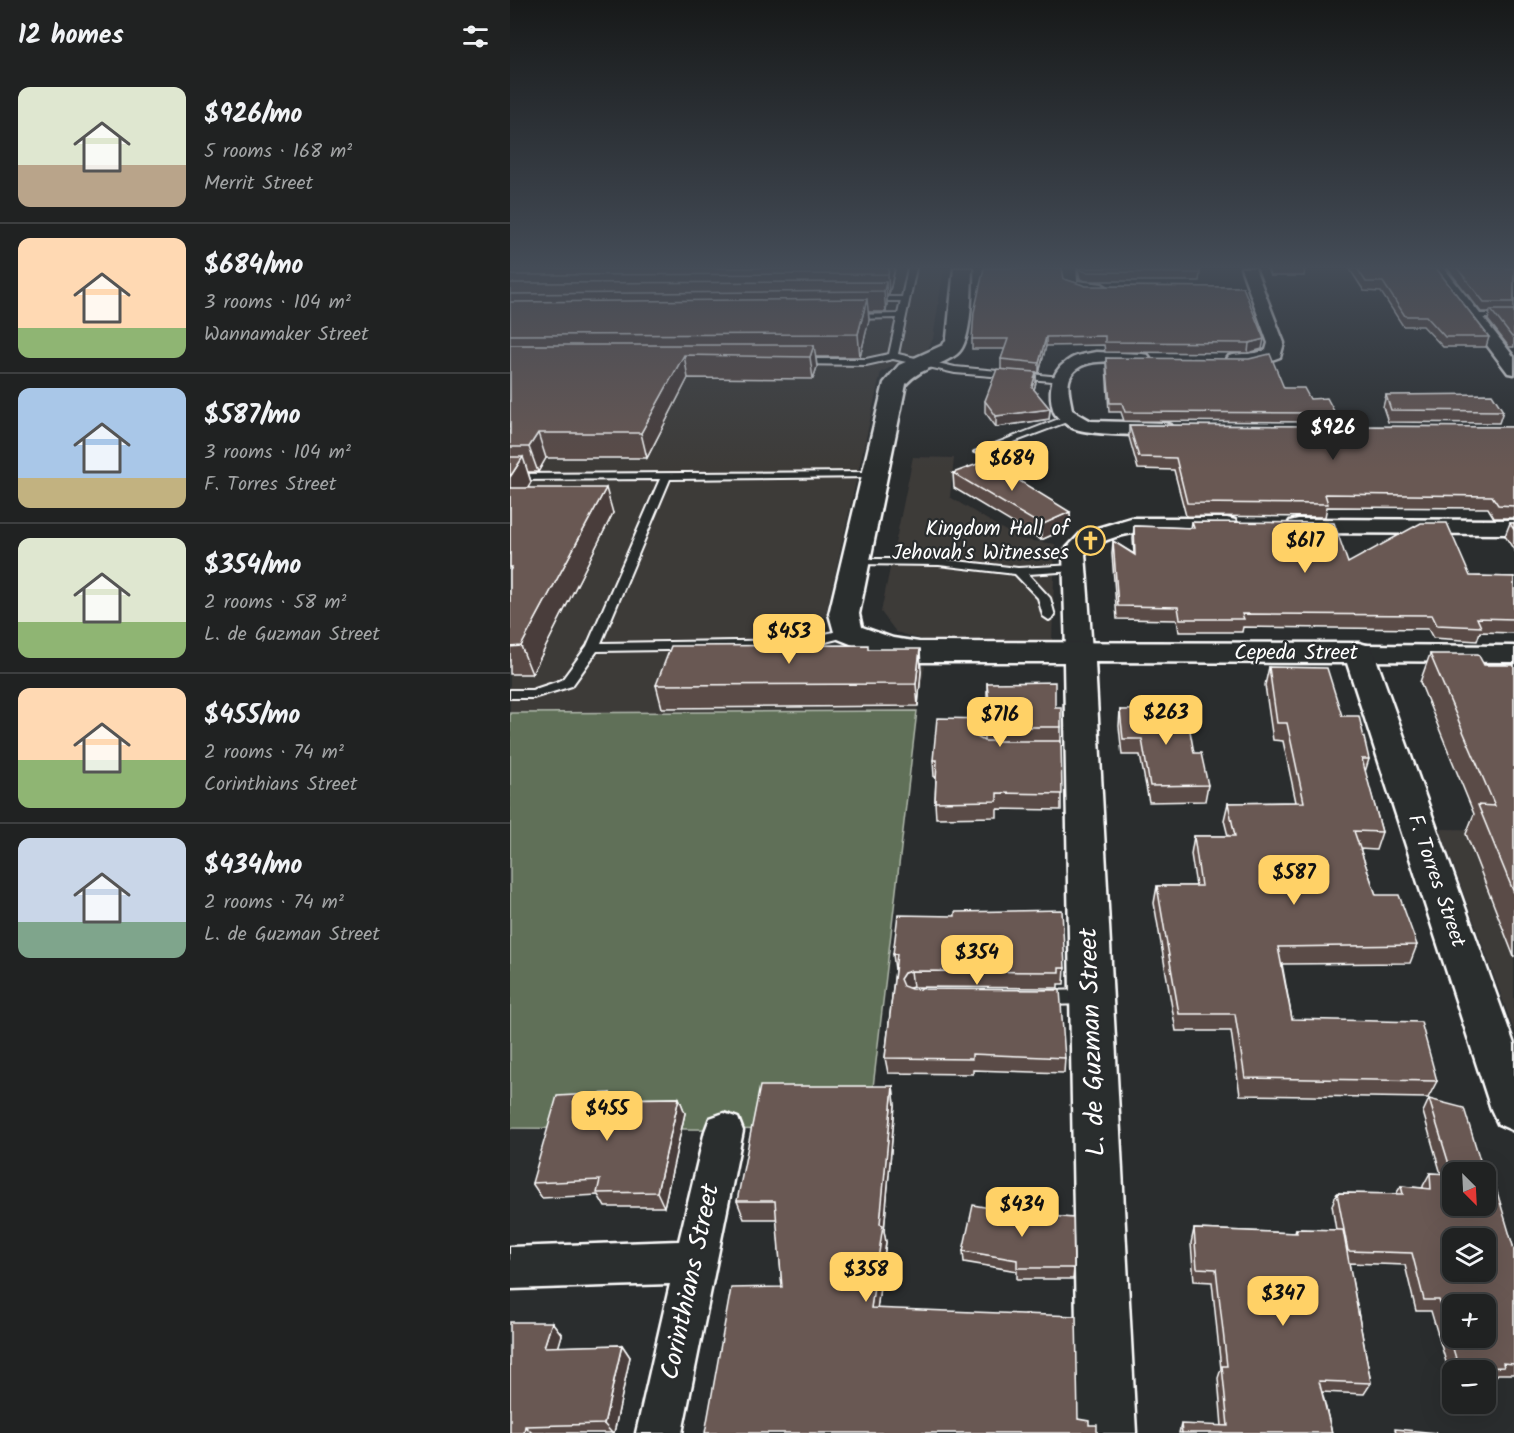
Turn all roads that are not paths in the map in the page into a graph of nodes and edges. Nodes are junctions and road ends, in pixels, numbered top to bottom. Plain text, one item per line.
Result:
1 (898, 335) edge
2 (957, 335) edge
3 (1272, 335) edge
4 (1488, 335) edge
5 (893, 356) junction
6 (1162, 359) edge
7 (1218, 360) edge
8 (786, 362) edge
9 (922, 363) junction
10 (1514, 369) edge
11 (1060, 380) junction
12 (1069, 418) junction
13 (1187, 429) edge
14 (979, 452) dead end
15 (875, 475) junction
16 (510, 477) edge
17 (666, 477) junction
18 (1250, 525) edge
19 (1274, 526) edge
20 (1514, 527) edge
21 (856, 562) junction
22 (1075, 568) junction
23 (1018, 571) junction
24 (1049, 616) dead end
25 (849, 632) junction
26 (593, 647) junction
27 (1079, 651) junction
28 (1359, 653) junction
29 (1514, 654) edge
30 (510, 694) edge
31 (1091, 997) junction
32 (1031, 998) edge
33 (1514, 1110) edge
34 (724, 1131) dead end
35 (695, 1263) junction
36 (510, 1268) edge
37 (659, 1433) edge
38 (1107, 1433) edge

1 - 5 lane
2 - 9 street
3 - 7 street
4 - 10 street
5 - 8 lane
5 - 9 lane
6 - 11 street
9 - 11 lane
9 - 15 street
11 - 12 street
12 - 13 street
12 - 14 lane
15 - 17 lane
15 - 21 street
16 - 17 lane
17 - 26 lane
18 - 22 street
19 - 20 street
21 - 23 lane
21 - 25 street
22 - 23 lane
22 - 27 street
23 - 24 lane
25 - 26 lane
25 - 27 street, Cepeda Street
26 - 30 lane
27 - 28 street, Cepeda Street
27 - 31 street, L. de Guzman Street
28 - 29 street, Cepeda Street
28 - 33 street, F. Torres Street
31 - 32 lane
31 - 38 street, L. de Guzman Street
34 - 35 street, Corinthians Street
35 - 36 street
35 - 37 street, Corinthians Street

